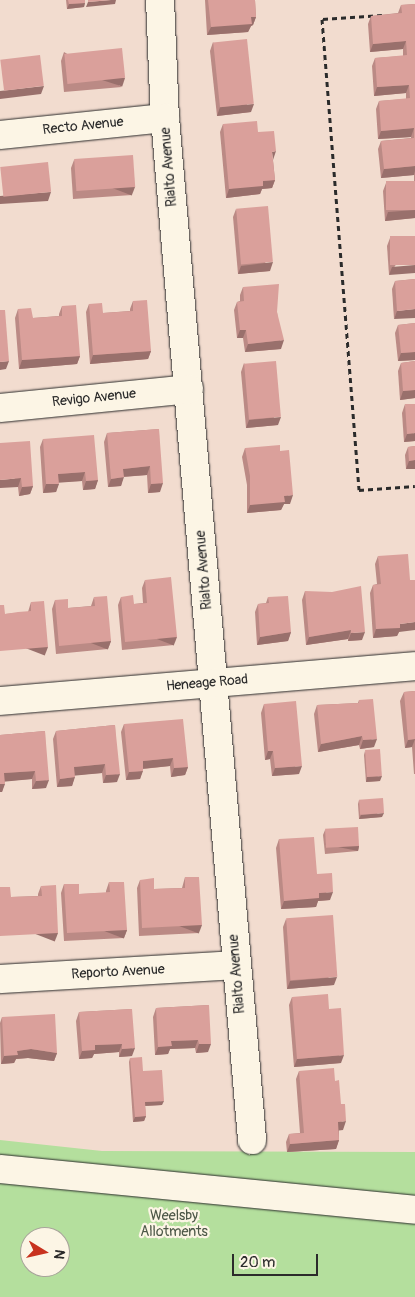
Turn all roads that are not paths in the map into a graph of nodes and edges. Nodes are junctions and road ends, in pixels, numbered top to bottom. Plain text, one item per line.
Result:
1 (160, 0) edge
2 (165, 118) junction
3 (0, 135) edge
4 (189, 389) junction
5 (0, 408) edge
6 (415, 666) edge
7 (214, 683) junction
8 (0, 701) edge
9 (236, 965) junction
10 (0, 979) edge
11 (252, 1140) dead end
12 (0, 1168) edge
13 (415, 1210) edge

1 - 2 street, Rialto Avenue
2 - 3 street, Recto Avenue
2 - 4 street, Rialto Avenue
4 - 5 street, Revigo Avenue
4 - 7 street, Rialto Avenue
6 - 7 street, Heneage Road
7 - 8 street, Heneage Road
7 - 9 street, Rialto Avenue
9 - 10 street, Reporto Avenue
9 - 11 street, Rialto Avenue
12 - 13 street

